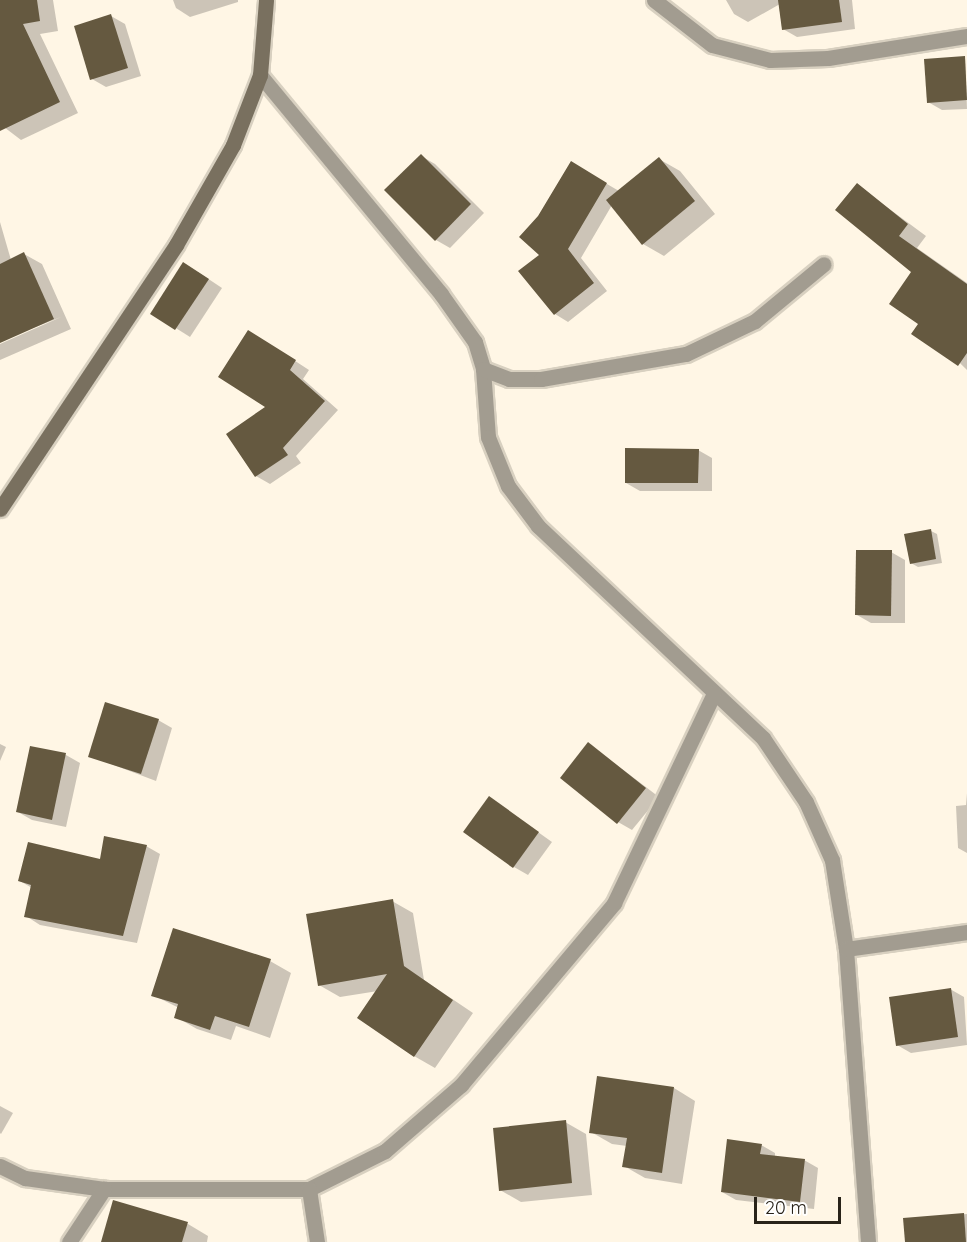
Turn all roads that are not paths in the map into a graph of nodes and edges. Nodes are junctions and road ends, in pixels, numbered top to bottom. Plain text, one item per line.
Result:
1 (266, 0) edge
2 (654, 0) edge
3 (967, 36) edge
4 (260, 75) junction
5 (824, 264) dead end
6 (483, 369) junction
7 (0, 509) edge
8 (714, 693) junction
9 (967, 932) edge
10 (846, 949) junction
11 (0, 1166) edge
12 (104, 1189) junction
13 (309, 1189) junction
14 (69, 1242) edge
15 (316, 1242) edge
16 (868, 1242) edge

1 - 4 street
2 - 3 street
4 - 6 street
4 - 7 street
5 - 6 street
6 - 8 street
8 - 10 street
8 - 13 street
9 - 10 street
10 - 16 street
11 - 12 street
12 - 13 street
12 - 14 street
13 - 15 street

